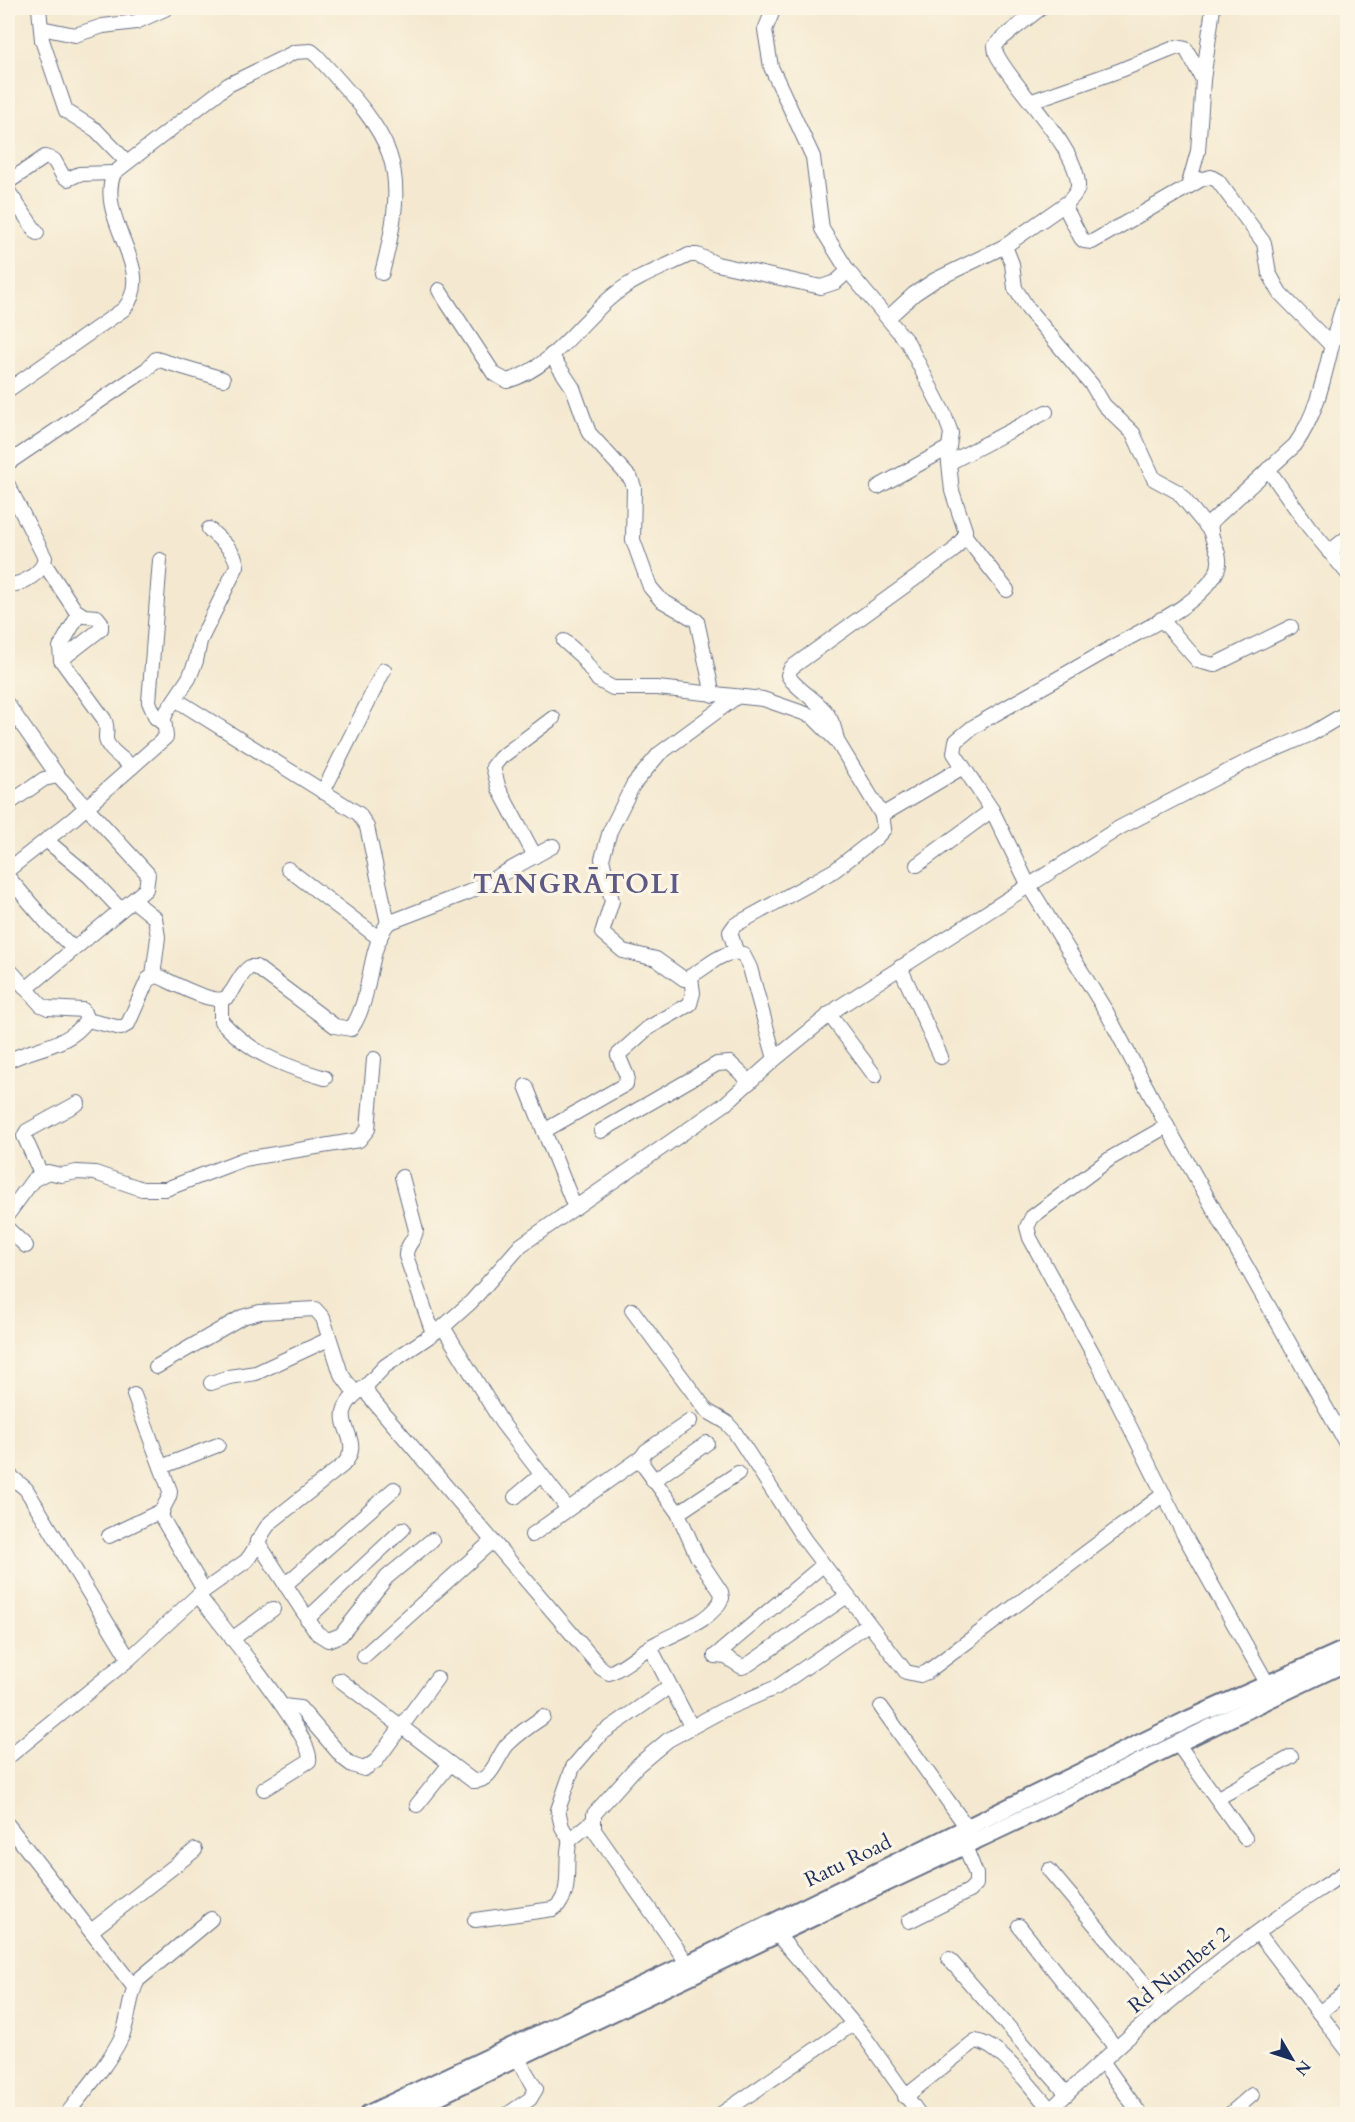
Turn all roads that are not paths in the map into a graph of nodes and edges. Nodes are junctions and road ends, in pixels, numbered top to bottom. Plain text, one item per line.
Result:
1 (39, 8) edge
2 (167, 8) edge
3 (774, 8) edge
4 (1041, 8) edge
5 (1213, 8) edge
6 (41, 28) junction
7 (1203, 80) junction
8 (1032, 101) junction
9 (127, 162) junction
10 (114, 173) junction
11 (8, 182) edge
12 (1188, 187) junction
13 (8, 191) edge
14 (1064, 205) junction
15 (37, 233) dead end
16 (1005, 246) junction
17 (848, 271) junction
18 (382, 273) dead end
19 (439, 290) dead end
20 (1347, 293) edge
21 (889, 317) junction
22 (1340, 334) edge
23 (551, 355) junction
24 (223, 379) dead end
25 (8, 390) edge
26 (1046, 412) dead end
27 (948, 448) junction
28 (8, 463) edge
29 (949, 463) junction
30 (1268, 470) junction
31 (8, 485) edge
32 (878, 487) dead end
33 (209, 529) dead end
34 (1210, 532) junction
35 (965, 536) junction
36 (1347, 537) edge
37 (1329, 552) junction
38 (160, 560) dead end
39 (44, 563) junction
40 (1347, 574) edge
41 (8, 586) edge
42 (1007, 590) dead end
43 (79, 614) junction
44 (1161, 619) junction
45 (1290, 627) dead end
46 (564, 641) dead end
47 (61, 660) junction
48 (384, 670) dead end
49 (713, 695) junction
50 (735, 698) junction
51 (175, 699) junction
52 (8, 705) edge
53 (1347, 712) edge
54 (553, 718) dead end
55 (164, 724) junction
56 (837, 741) junction
57 (132, 767) junction
58 (963, 767) junction
59 (58, 776) junction
60 (323, 792) junction
61 (8, 804) edge
62 (85, 808) junction
63 (992, 810) junction
64 (882, 815) junction
65 (46, 840) junction
66 (553, 846) dead end
67 (535, 856) junction
68 (917, 865) dead end
69 (288, 869) dead end
70 (8, 870) edge
71 (8, 877) edge
72 (1029, 886) junction
73 (133, 900) junction
74 (121, 910) junction
75 (388, 923) junction
76 (380, 939) junction
77 (73, 948) junction
78 (736, 951) junction
79 (900, 967) junction
80 (8, 968) edge
81 (153, 976) junction
82 (691, 977) junction
83 (26, 989) junction
84 (221, 1000) junction
85 (829, 1014) junction
86 (87, 1020) junction
87 (941, 1057) dead end
88 (374, 1059) dead end
89 (775, 1059) junction
90 (8, 1061) edge
91 (875, 1076) dead end
92 (325, 1078) dead end
93 (750, 1082) junction
94 (526, 1086) dead end
95 (78, 1103) dead end
96 (1167, 1126) junction
97 (544, 1131) junction
98 (602, 1131) dead end
99 (41, 1174) junction
100 (402, 1176) dead end
101 (574, 1208) junction
102 (8, 1214) edge
103 (8, 1229) edge
104 (26, 1246) dead end
105 (632, 1310) dead end
106 (438, 1330) junction
107 (329, 1339) junction
108 (156, 1367) dead end
109 (211, 1383) dead end
110 (361, 1389) junction
111 (134, 1395) dead end
112 (690, 1421) dead end
113 (707, 1443) dead end
114 (218, 1445) dead end
115 (1347, 1447) edge
116 (642, 1457) junction
117 (161, 1467) junction
118 (738, 1473) dead end
119 (8, 1474) edge
120 (541, 1474) junction
121 (653, 1481) junction
122 (394, 1490) dead end
123 (1164, 1494) junction
124 (515, 1497) dead end
125 (568, 1509) junction
126 (161, 1512) junction
127 (678, 1514) junction
128 (403, 1529) dead end
129 (532, 1534) dead end
130 (109, 1536) dead end
131 (432, 1540) dead end
132 (257, 1542) junction
133 (491, 1542) junction
134 (824, 1565) junction
135 (285, 1586) junction
136 (201, 1592) junction
137 (847, 1596) junction
138 (273, 1609) dead end
139 (308, 1619) junction
140 (868, 1624) junction
141 (232, 1639) junction
142 (650, 1647) junction
143 (1347, 1648) edge
144 (364, 1656) dead end
145 (129, 1659) junction
146 (1347, 1662) edge
147 (437, 1678) dead end
148 (340, 1680) dead end
149 (669, 1687) junction
150 (1271, 1690) junction
151 (283, 1706) junction
152 (881, 1707) dead end
153 (543, 1717) dead end
154 (691, 1726) junction
155 (401, 1727) junction
156 (1178, 1743) junction
157 (8, 1757) edge
158 (1290, 1757) dead end
159 (450, 1764) junction
160 (264, 1790) dead end
161 (1218, 1798) junction
162 (417, 1805) dead end
163 (592, 1822) junction
164 (8, 1825) edge
165 (968, 1829) junction
166 (1245, 1838) dead end
167 (570, 1840) junction
168 (965, 1846) junction
169 (195, 1850) dead end
170 (1048, 1870) dead end
171 (1345, 1877) edge
172 (211, 1919) dead end
173 (475, 1920) dead end
174 (909, 1921) dead end
175 (1019, 1926) dead end
176 (91, 1931) junction
177 (776, 1933) junction
178 (1258, 1933) junction
179 (949, 1959) dead end
180 (688, 1964) junction
181 (134, 1987) junction
182 (1347, 1990) edge
183 (1164, 2007) junction
184 (1319, 2013) junction
185 (854, 2024) junction
186 (1116, 2049) junction
187 (1347, 2051) edge
188 (517, 2058) junction
189 (1101, 2061) junction
190 (1067, 2094) junction
191 (1252, 2095) dead end
192 (905, 2097) junction
193 (1047, 2113) edge
194 (371, 2114) edge
195 (67, 2115) edge
196 (402, 2115) edge
197 (508, 2115) edge
198 (721, 2115) edge
199 (919, 2115) edge
200 (1140, 2115) edge
201 (1230, 2115) edge

1 - 6 street
2 - 6 street
3 - 17 street
4 - 8 street
5 - 7 street
6 - 9 street
7 - 8 street
7 - 12 street
8 - 14 street
9 - 10 street
9 - 18 street
10 - 11 street
10 - 25 street
12 - 14 street
12 - 22 street
13 - 15 street
14 - 16 street
16 - 21 street
16 - 34 street
17 - 21 street
17 - 23 street
19 - 23 street
20 - 22 street
21 - 27 street
22 - 30 street
23 - 49 street
24 - 28 street
26 - 29 street
27 - 29 street
27 - 32 street
29 - 35 street
30 - 34 street
30 - 37 street
31 - 39 street
33 - 51 street
34 - 44 street
35 - 42 street
35 - 56 street
36 - 37 street
37 - 40 street
38 - 55 street
39 - 41 street
39 - 43 street
43 - 47 street
43 - 47 street
44 - 45 street
44 - 58 street
46 - 49 street
47 - 57 street
48 - 60 street
49 - 50 street
50 - 56 street
50 - 82 street
51 - 55 street
51 - 60 street
52 - 59 street
53 - 72 street
54 - 67 street
55 - 57 street
56 - 64 street
57 - 62 street
58 - 63 street
58 - 64 street
59 - 61 street
59 - 62 street
60 - 75 street
62 - 65 street
62 - 73 street
63 - 68 street
63 - 72 street
64 - 78 street
65 - 70 street
65 - 74 street
66 - 67 street
67 - 75 street
69 - 76 street
71 - 77 street
72 - 79 street
72 - 96 street
73 - 74 street
73 - 81 street
74 - 77 street
75 - 76 street
76 - 84 street
77 - 83 street
78 - 82 street
78 - 89 street
79 - 85 street
79 - 87 street
80 - 83 street
81 - 84 street
81 - 86 street
82 - 97 street
83 - 86 street
84 - 92 street
85 - 89 street
85 - 91 street
86 - 90 street
88 - 99 street
89 - 93 street
93 - 98 street
93 - 101 street
94 - 97 street
95 - 99 street
96 - 115 street
96 - 123 street
97 - 101 street
99 - 102 street
100 - 106 street
101 - 106 street
103 - 104 street
105 - 134 street
106 - 110 street
106 - 120 street
107 - 108 street
107 - 109 street
107 - 110 street
110 - 132 street
110 - 133 street
111 - 117 street
112 - 116 street
113 - 121 street
114 - 117 street
116 - 121 street
116 - 125 street
117 - 126 street
118 - 127 street
119 - 145 street
120 - 124 street
120 - 125 street
121 - 127 street
122 - 135 street
123 - 140 street
123 - 150 street
125 - 129 street
126 - 130 street
126 - 136 street
127 - 142 street
128 - 139 street
131 - 139 street
132 - 135 street
132 - 136 street
133 - 142 street
133 - 144 street
134 - 137 street
134 - 137 street
135 - 139 street
136 - 141 street
136 - 145 street
137 - 140 street
138 - 141 street
140 - 154 street
141 - 151 street
142 - 149 street
143 - 150 main road, Ratu Road
145 - 157 street
146 - 150 main road, Ratu Road
147 - 155 street
148 - 155 street
149 - 154 street
149 - 167 street
150 - 156 main road, Ratu Road
150 - 165 main road, Ratu Road
151 - 155 street
151 - 160 street
152 - 165 street
153 - 159 street
154 - 163 street
155 - 159 street
156 - 161 street
156 - 168 main road, Ratu Road
158 - 161 street
159 - 162 street
161 - 166 street
163 - 167 street
163 - 180 street
164 - 176 street
165 - 180 main road, Ratu Road
167 - 173 street
168 - 174 street
168 - 177 main road, Ratu Road
169 - 176 street
170 - 183 street
171 - 178 street, Rd Number 2
172 - 181 street
175 - 186 street
176 - 181 street
177 - 185 street
177 - 188 main road, Ratu Road
178 - 183 street, Rd Number 2
178 - 184 street
179 - 190 street
180 - 194 main road, Ratu Road
181 - 195 street
182 - 184 street
183 - 186 street, Rd Number 2
184 - 187 street
185 - 192 street
185 - 198 street
186 - 189 street, Rd Number 2
188 - 196 main road, Ratu Road
188 - 197 street
189 - 190 street, Rd Number 2
189 - 200 street
190 - 193 street, Rd Number 2
191 - 201 street
192 - 193 street
192 - 199 street

